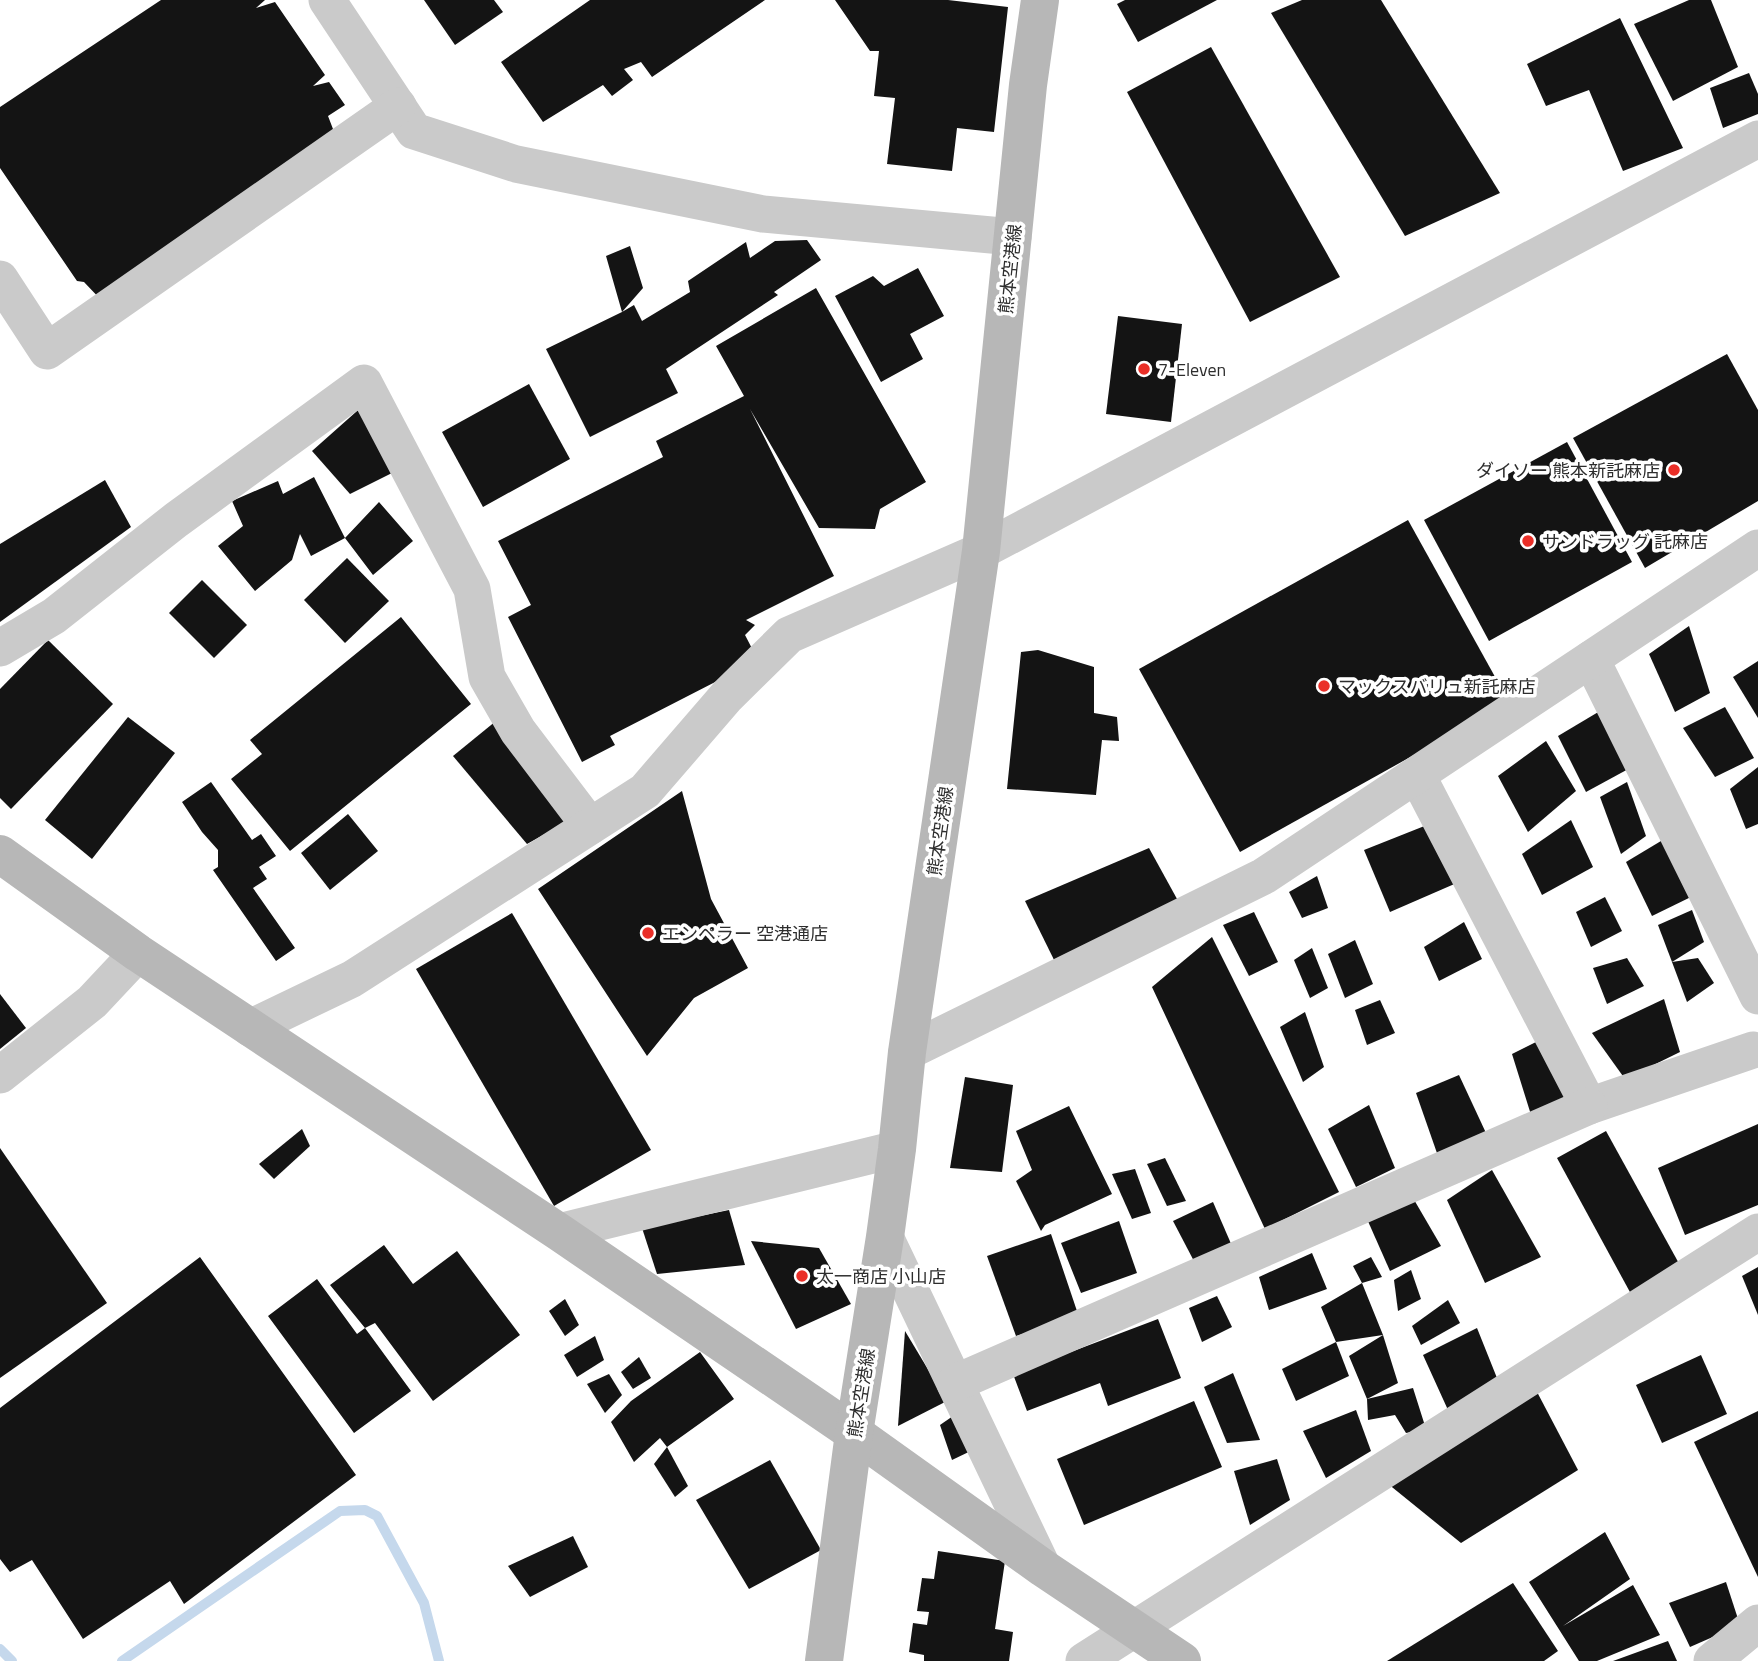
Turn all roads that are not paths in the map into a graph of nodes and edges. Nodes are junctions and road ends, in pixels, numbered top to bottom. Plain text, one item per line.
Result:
1 (327, 0) edge
2 (1040, 0) edge
3 (398, 106) junction
4 (1758, 139) edge
5 (1013, 237) junction
6 (0, 279) edge
7 (1758, 548) edge
8 (981, 551) junction
9 (0, 648) edge
10 (1591, 659) junction
11 (1417, 775) junction
12 (590, 826) junction
13 (0, 854) edge
14 (138, 953) junction
15 (1758, 996) edge
16 (250, 1028) junction
17 (1756, 1050) edge
18 (907, 1052) junction
19 (0, 1075) edge
20 (1589, 1107) junction
21 (897, 1149) junction
22 (1758, 1232) edge
23 (559, 1233) junction
24 (885, 1237) junction
25 (955, 1383) junction
26 (854, 1433) junction
27 (1043, 1568) junction
28 (1758, 1623) edge
29 (1134, 1628) junction
30 (824, 1661) edge
31 (1084, 1661) edge
32 (1182, 1661) edge
33 (1712, 1661) edge

1 - 3 street
2 - 5 main road, 熊本空港線
3 - 5 street
3 - 6 street
4 - 8 street
5 - 8 main road, 熊本空港線
7 - 10 street
8 - 12 street
8 - 18 main road, 熊本空港線
9 - 12 street
10 - 11 street
10 - 15 street
11 - 18 street
11 - 20 street
12 - 16 street
13 - 14 main road
14 - 16 main road
14 - 19 street
16 - 23 main road
17 - 20 street
18 - 21 main road, 熊本空港線
20 - 25 street
21 - 23 street
21 - 24 main road, 熊本空港線
22 - 29 street
23 - 26 main road
24 - 25 street
24 - 26 main road, 熊本空港線
25 - 27 street
26 - 27 main road
26 - 30 main road, 熊本空港線
27 - 29 main road
28 - 33 street
29 - 31 street
29 - 32 main road

